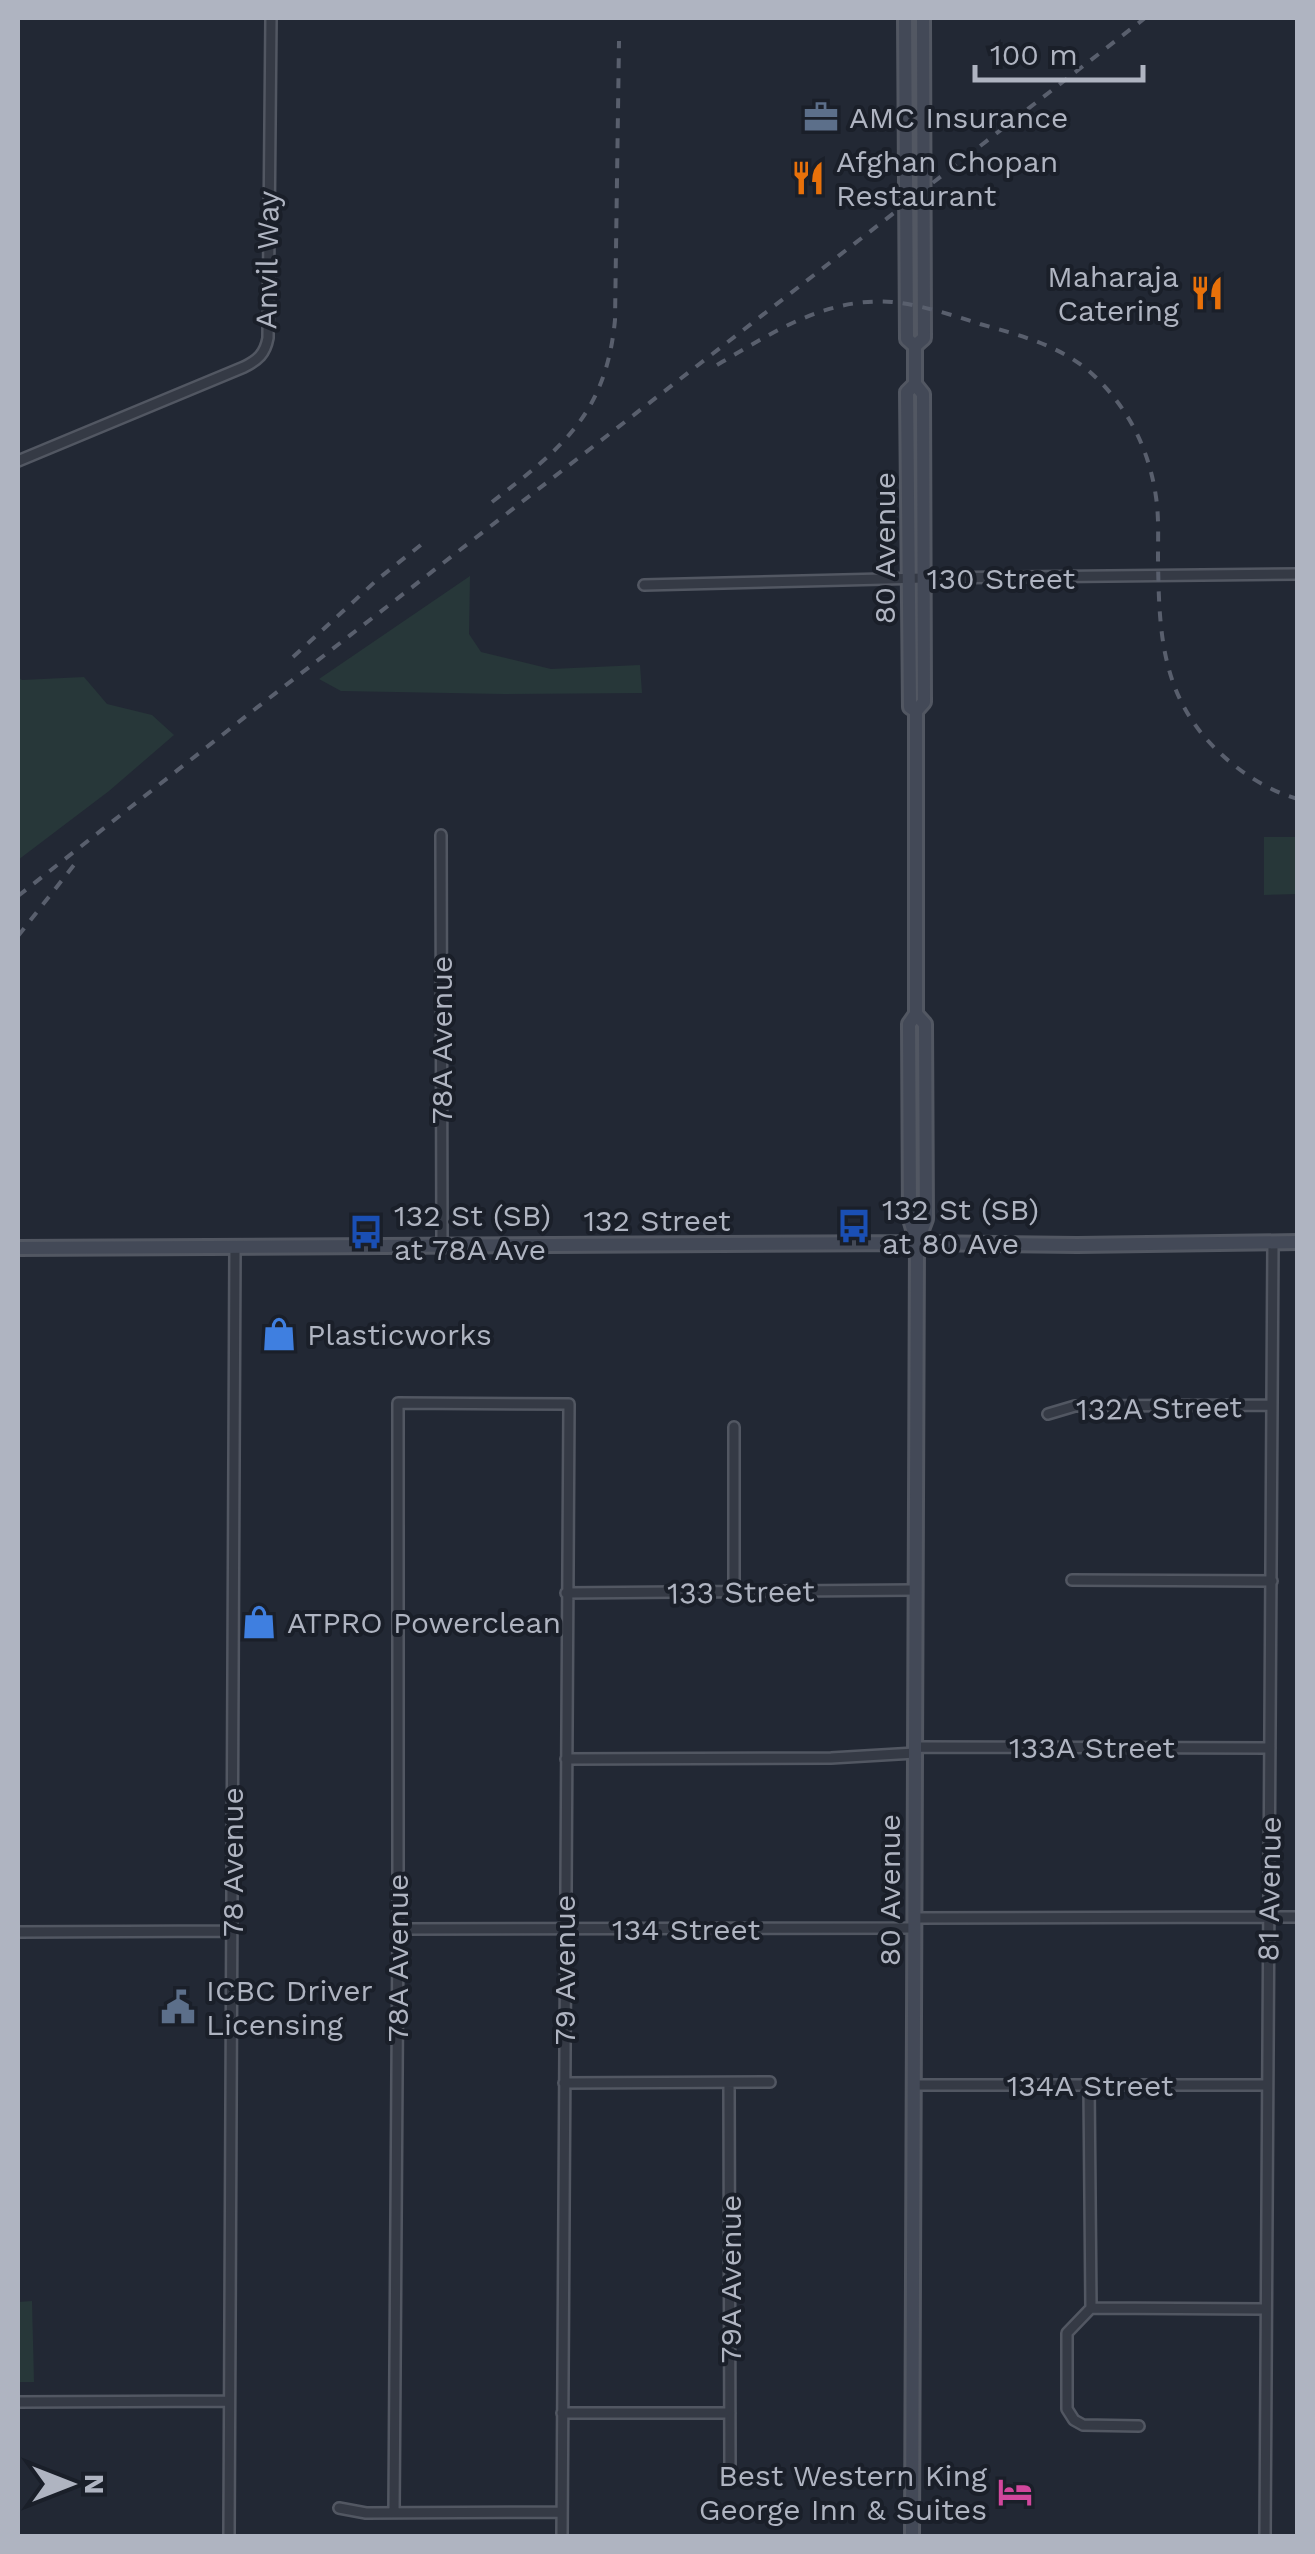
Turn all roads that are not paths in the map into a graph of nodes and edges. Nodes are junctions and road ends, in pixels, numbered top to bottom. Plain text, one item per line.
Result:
1 (270, 18) edge
2 (905, 18) edge
3 (923, 18) edge
4 (906, 63) junction
5 (923, 102) junction
6 (915, 346) junction
7 (915, 384) junction
8 (18, 461) edge
9 (1298, 574) edge
10 (924, 578) junction
11 (909, 579) junction
12 (644, 585) dead end
13 (916, 711) junction
14 (441, 835) dead end
15 (1273, 1242) junction
16 (1298, 1242) edge
17 (916, 1244) junction
18 (442, 1246) junction
19 (235, 1247) junction
20 (18, 1248) edge
21 (568, 1404) joint
22 (1272, 1405) junction
23 (1048, 1414) dead end
24 (734, 1427) dead end
25 (1072, 1580) dead end
26 (1272, 1582) junction
27 (915, 1590) junction
28 (734, 1592) junction
29 (566, 1593) junction
30 (1270, 1748) junction
31 (915, 1750) junction
32 (566, 1759) junction
33 (1268, 1917) junction
34 (1298, 1917) edge
35 (914, 1923) junction
36 (398, 1928) junction
37 (564, 1929) junction
38 (232, 1931) junction
39 (18, 1932) edge
40 (729, 2082) junction
41 (770, 2082) dead end
42 (564, 2083) junction
43 (913, 2085) junction
44 (1267, 2085) junction
45 (1089, 2086) junction
46 (1090, 2308) junction
47 (1266, 2309) junction
48 (229, 2401) junction
49 (18, 2402) edge
50 (562, 2413) junction
51 (730, 2413) junction
52 (1140, 2426) dead end
53 (730, 2476) dead end
54 (339, 2508) dead end
55 (394, 2512) junction
56 (562, 2512) junction
57 (229, 2536) edge
58 (562, 2536) edge
59 (912, 2536) edge
60 (1265, 2536) edge

1 - 8 street, Anvil Way
2 - 4 main road, 80 Avenue
3 - 5 main road, 80 Avenue
4 - 5 main road
4 - 6 main road, 80 Avenue
5 - 6 main road, 80 Avenue
6 - 7 main road, 80 Avenue
7 - 10 main road, 80 Avenue
7 - 11 main road, 80 Avenue
9 - 10 street, 130 Street
10 - 11 street, 130 Street
10 - 13 main road, 80 Avenue
11 - 12 street, 130 Street
11 - 13 main road, 80 Avenue
13 - 17 main road, 80 Avenue
14 - 18 street, 78A Avenue
15 - 16 main road, 132 Street
15 - 17 main road, 132 Street
15 - 22 street, 81 Avenue
17 - 18 main road, 132 Street
17 - 27 main road, 80 Avenue
18 - 19 main road, 132 Street
19 - 20 main road, 132 Street
19 - 38 street, 78 Avenue
21 - 29 street, 79 Avenue
21 - 36 street, 78A Avenue
22 - 23 street, 132A Street
22 - 26 street, 81 Avenue
24 - 28 street
25 - 26 street
26 - 30 street, 81 Avenue
27 - 28 street, 133 Street
27 - 31 main road, 80 Avenue
28 - 29 street, 133 Street
29 - 32 street, 79 Avenue
30 - 31 street, 133A Street
30 - 33 street, 81 Avenue
31 - 32 street, 133A Street
31 - 35 main road, 80 Avenue
32 - 37 street, 79 Avenue
33 - 34 street, 134 Street
33 - 35 street, 134 Street
33 - 44 street, 81 Avenue
35 - 37 street, 134 Street
35 - 43 main road, 80 Avenue
36 - 37 street, 134 Street
36 - 55 street, 78A Avenue
37 - 42 street, 79 Avenue
38 - 39 street
38 - 48 street, 78 Avenue
40 - 41 street
40 - 42 street
40 - 51 street, 79A Avenue
42 - 50 street, 79 Avenue
43 - 45 street, 134A Street
43 - 59 main road, 80 Avenue
44 - 45 street, 134A Street
44 - 47 street, 81 Avenue
45 - 46 street
46 - 47 street
46 - 52 street
47 - 60 street, 81 Avenue
48 - 49 street
48 - 57 street, 78 Avenue
50 - 51 street
50 - 56 street, 79 Avenue
51 - 53 street, 79A Avenue
54 - 55 street
55 - 56 street
56 - 58 street, 79 Avenue

